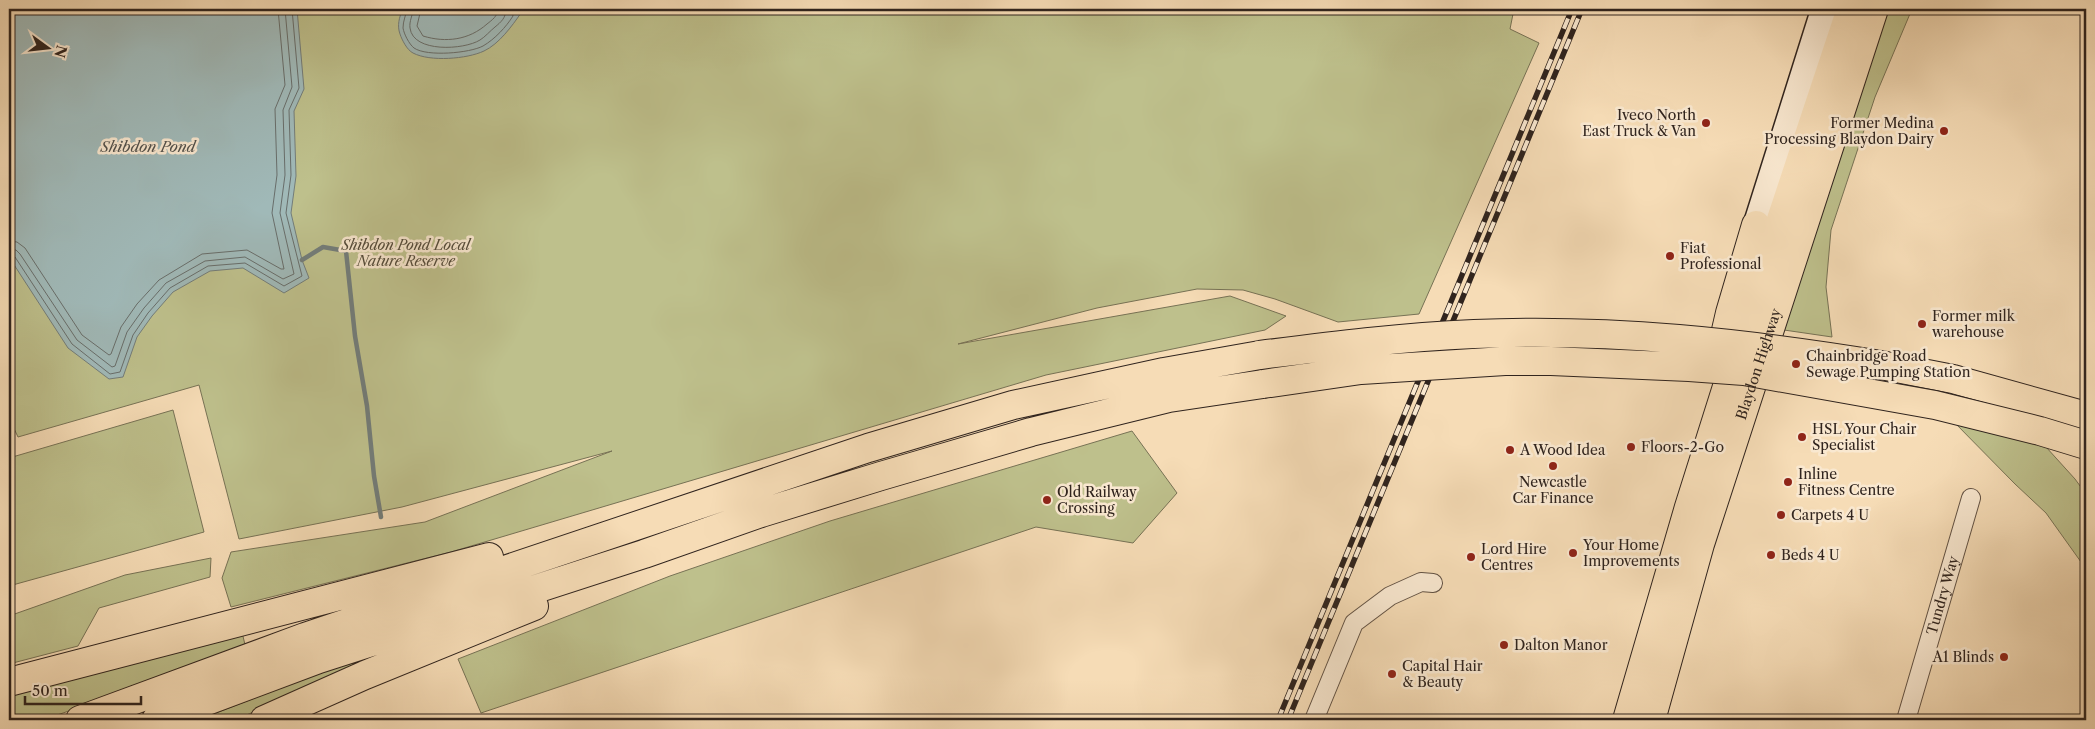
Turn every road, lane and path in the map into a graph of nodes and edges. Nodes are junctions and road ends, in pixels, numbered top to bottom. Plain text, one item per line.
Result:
1 (1824, 9) edge
2 (1868, 11) edge
3 (1756, 225) joint
4 (2086, 416) edge
5 (2086, 445) edge
6 (1971, 498) dead end
7 (1689, 507) junction
8 (575, 546) junction
9 (644, 554) junction
10 (1432, 583) dead end
11 (9, 682) edge
12 (80, 720) edge
13 (156, 720) edge
14 (264, 720) edge
15 (1314, 720) edge
16 (1627, 720) edge
17 (1651, 720) edge
18 (1906, 720) edge

1 - 3 main road
2 - 7 main road, Blaydon Highway
2 - 17 main road, Blaydon Highway
3 - 7 main road
4 - 8 main road, bridge
5 - 9 main road, bridge
6 - 18 street, Tundry Way
7 - 16 main road, Blaydon Highway
8 - 11 main road
8 - 12 main road
9 - 13 main road
9 - 14 main road
10 - 15 street

